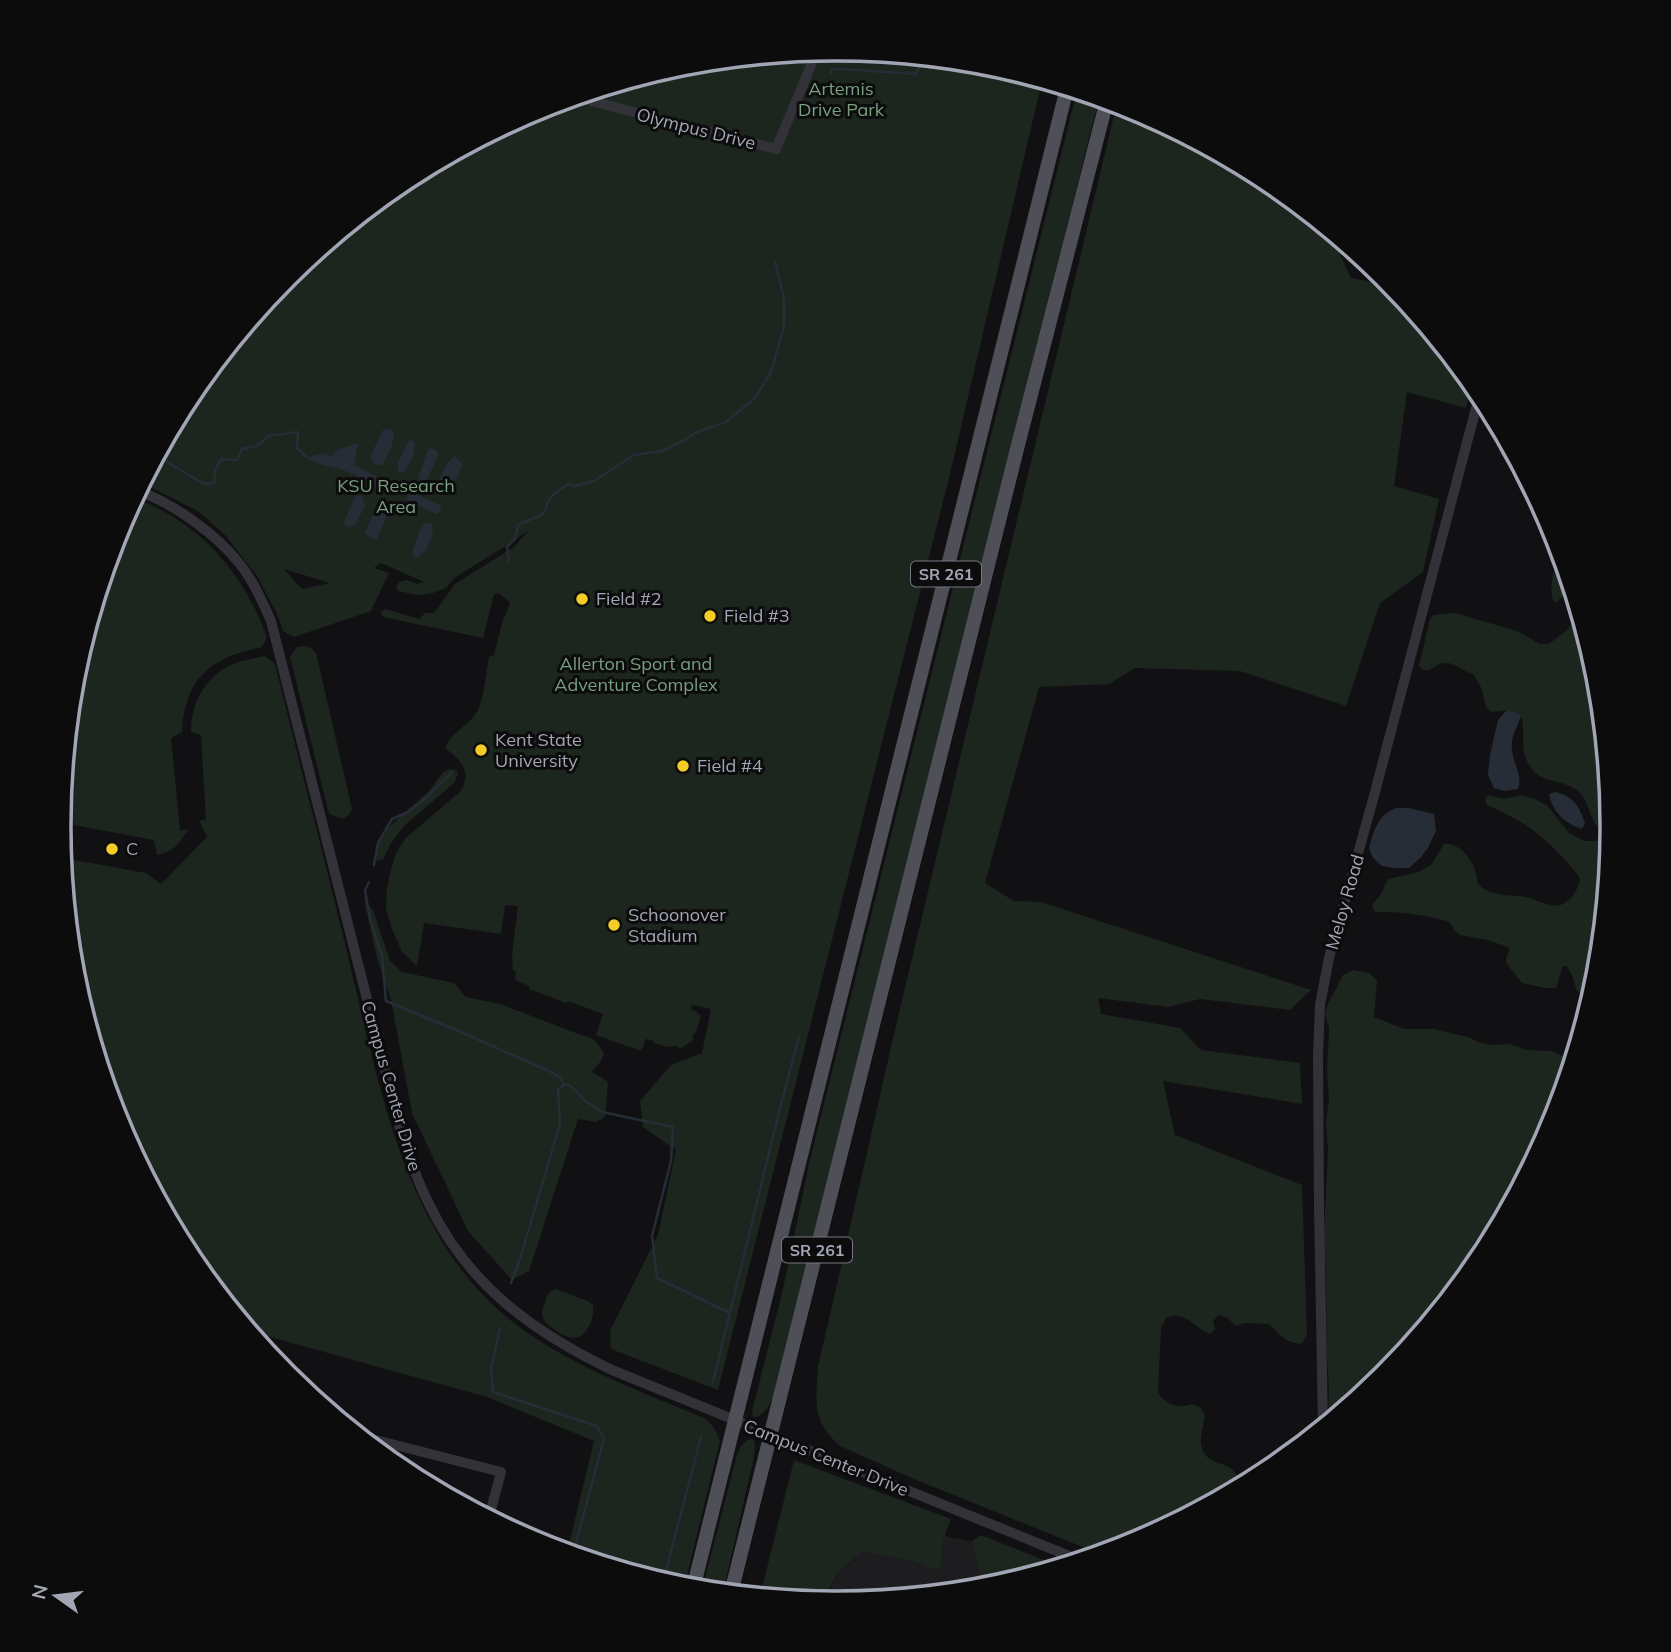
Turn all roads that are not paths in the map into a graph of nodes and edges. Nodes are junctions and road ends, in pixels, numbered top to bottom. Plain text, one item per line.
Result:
1 (812, 62) edge
2 (1065, 97) edge
3 (592, 101) edge
4 (1104, 110) edge
5 (1476, 409) edge
6 (147, 495) edge
7 (1323, 1415) edge
8 (735, 1421) junction
9 (771, 1435) junction
10 (382, 1442) edge
11 (491, 1509) edge
12 (1066, 1555) edge
13 (696, 1578) edge
14 (733, 1584) edge

1 - 3 street, Olympus Drive
2 - 8 main road, SR 261
4 - 9 main road, SR 261
5 - 7 street, Meloy Road
6 - 8 street, Campus Center Drive
8 - 9 street, Campus Center Drive
8 - 13 main road, SR 261
9 - 12 street, Campus Center Drive
9 - 14 main road, SR 261
10 - 11 street

